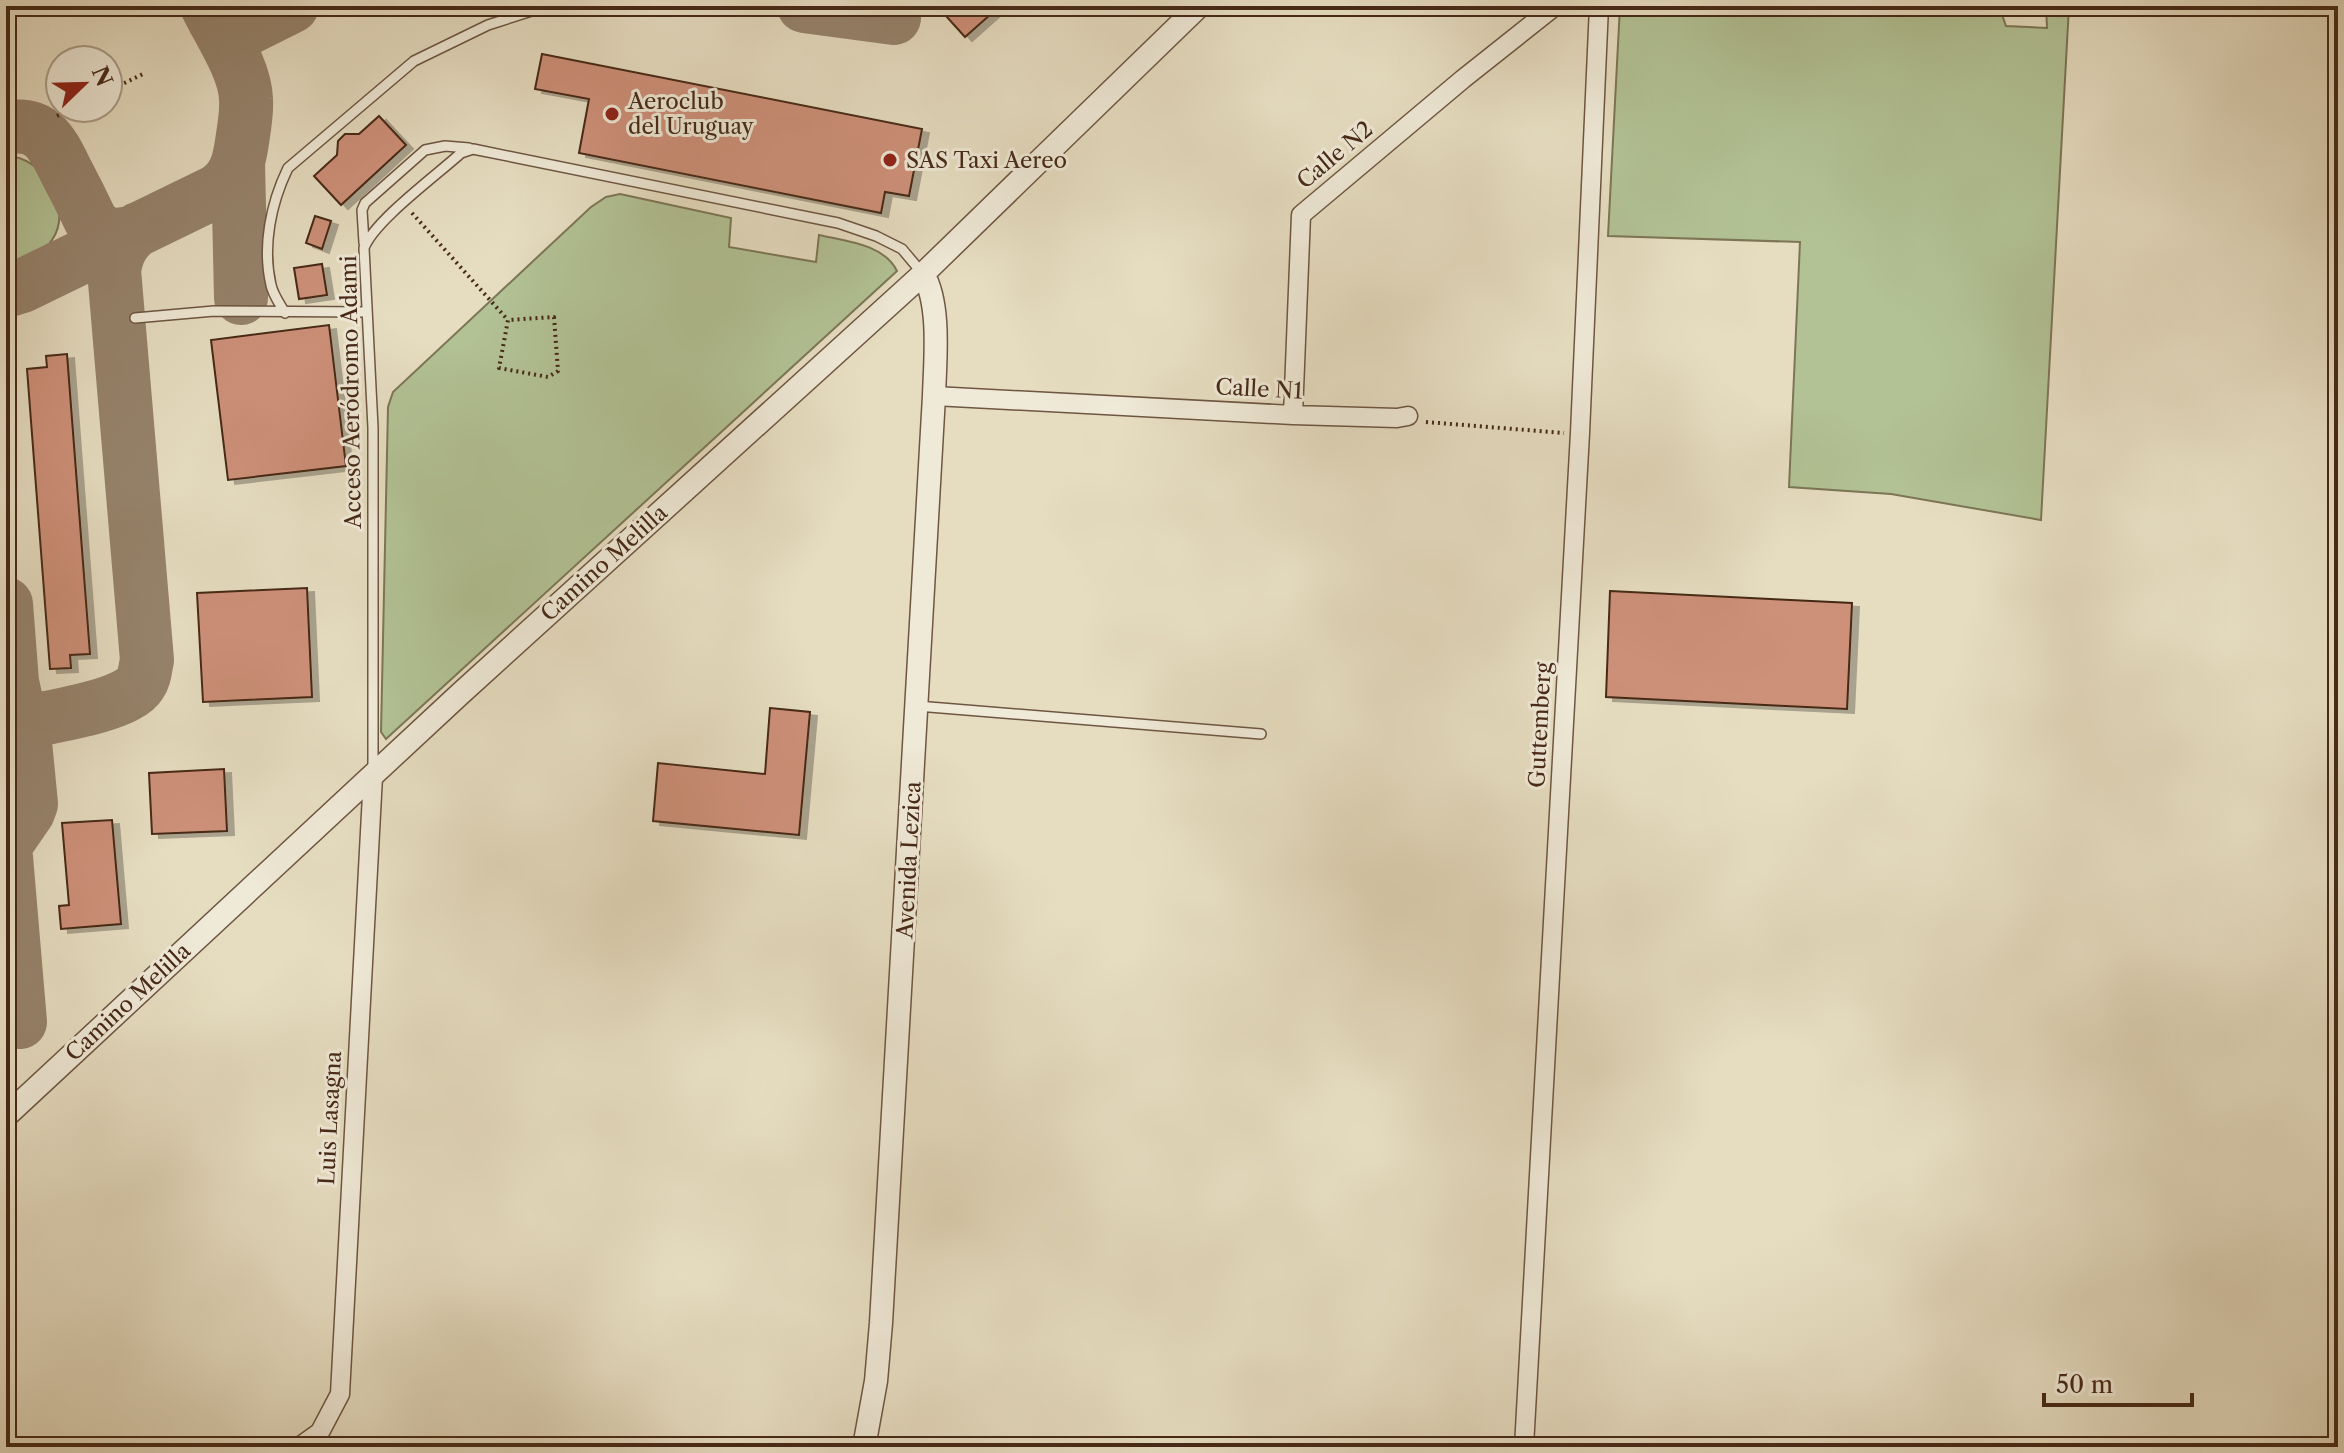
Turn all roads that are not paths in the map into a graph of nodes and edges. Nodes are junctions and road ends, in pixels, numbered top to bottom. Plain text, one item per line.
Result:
1 (547, 6) edge
2 (1199, 6) edge
3 (1555, 6) edge
4 (1599, 6) edge
5 (473, 149) junction
6 (364, 248) junction
7 (923, 274) junction
8 (367, 312) junction
9 (285, 313) junction
10 (135, 318) dead end
11 (934, 396) junction
12 (1293, 415) junction
13 (1408, 416) road end
14 (917, 706) junction
15 (1261, 734) dead end
16 (373, 776) junction
17 (6, 1116) edge
18 (299, 1447) edge
19 (864, 1447) edge
20 (1524, 1447) edge

1 - 9 lane
2 - 7 street, Camino Melilla
3 - 12 street, Calle N2
4 - 20 street, Guttemberg
5 - 6 lane, Acceso Aeródromo Adami
5 - 6 lane
5 - 7 lane
6 - 8 lane, Acceso Aeródromo Adami
7 - 11 street, Avenida Lezica
7 - 16 street, Camino Melilla
8 - 9 lane
8 - 16 lane, Acceso Aeródromo Adami
9 - 10 lane
11 - 12 street, Calle N1
11 - 14 street, Avenida Lezica
12 - 13 street, Calle N1
14 - 15 lane
14 - 19 street, Avenida Lezica
16 - 17 street, Camino Melilla
16 - 18 street, Luis Lasagna

